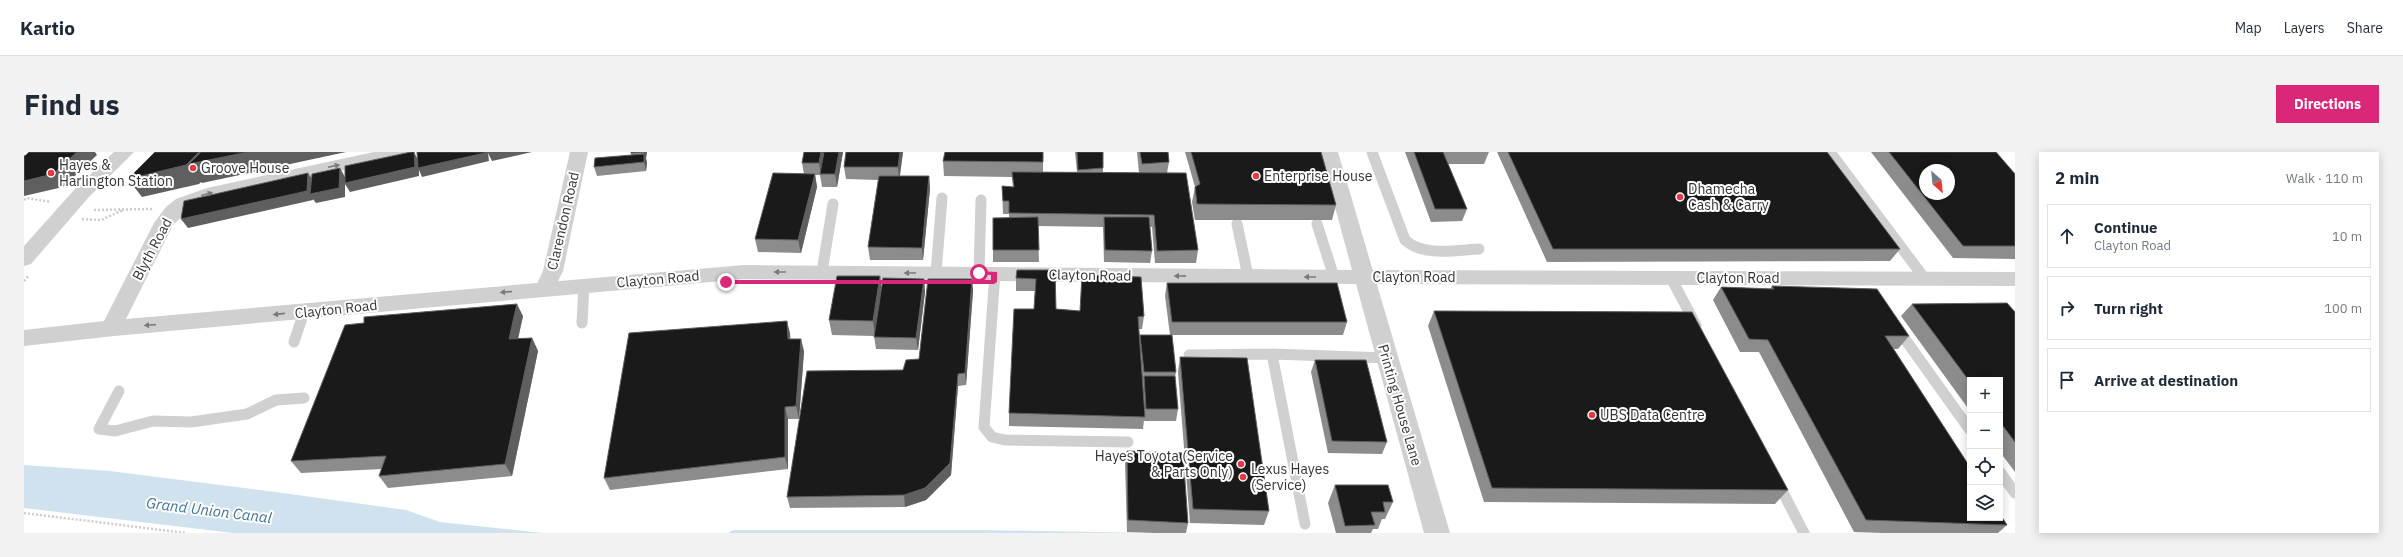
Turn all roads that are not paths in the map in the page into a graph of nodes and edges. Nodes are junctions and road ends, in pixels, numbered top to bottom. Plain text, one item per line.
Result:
1 (125, 152) edge
2 (400, 152) edge
3 (579, 152) edge
4 (1329, 152) edge
5 (1372, 152) edge
6 (1830, 152) edge
7 (942, 198) dead end
8 (981, 200) dead end
9 (833, 204) dead end
10 (1237, 224) dead end
11 (1317, 224) dead end
12 (1479, 249) dead end
13 (24, 259) edge
14 (822, 272) junction
15 (936, 273) junction
16 (987, 273) junction
17 (1248, 276) junction
18 (1334, 277) junction
19 (1363, 277) junction
20 (1671, 278) junction
21 (1925, 279) junction
22 (2015, 279) edge
23 (584, 285) junction
24 (545, 288) junction
25 (304, 312) junction
26 (1892, 321) edge
27 (582, 323) dead end
28 (114, 328) junction
29 (1702, 335) edge
30 (24, 338) edge
31 (294, 342) dead end
32 (1272, 354) junction
33 (1190, 355) dead end
34 (1387, 358) junction
35 (119, 391) dead end
36 (304, 398) dead end
37 (1967, 426) edge
38 (1128, 442) dead end
39 (1771, 469) edge
40 (2003, 476) edge
41 (2015, 493) edge
42 (1305, 524) dead end
43 (1437, 533) edge
44 (1804, 533) edge

1 - 13 street
28 -> 2 street, Blyth Road
3 - 24 street, Clarendon Road
4 - 19 street, Printing House Lane
5 - 12 lane
6 - 21 lane
7 - 15 lane
8 - 16 lane
9 - 14 lane
10 - 17 lane
11 - 18 lane
15 -> 14 street, Clayton Road
14 -> 23 street, Clayton Road
15 - 16 street, Clayton Road
17 -> 16 street, Clayton Road
16 - 38 lane
18 -> 17 street, Clayton Road
18 - 19 street, Clayton Road
19 - 20 street, Clayton Road
19 - 34 street, Printing House Lane
20 - 21 street, Clayton Road
20 - 29 lane
21 - 22 street, Clayton Road
23 - 24 street, Clayton Road
23 - 27 lane
24 -> 25 street, Clayton Road
25 -> 28 street, Clayton Road
25 - 31 lane
26 - 37 lane
28 - 30 street, Clayton Road
32 - 33 lane
32 - 34 lane
32 - 42 lane
34 - 43 street, Printing House Lane
35 - 36 lane
39 - 44 lane
40 - 41 lane

